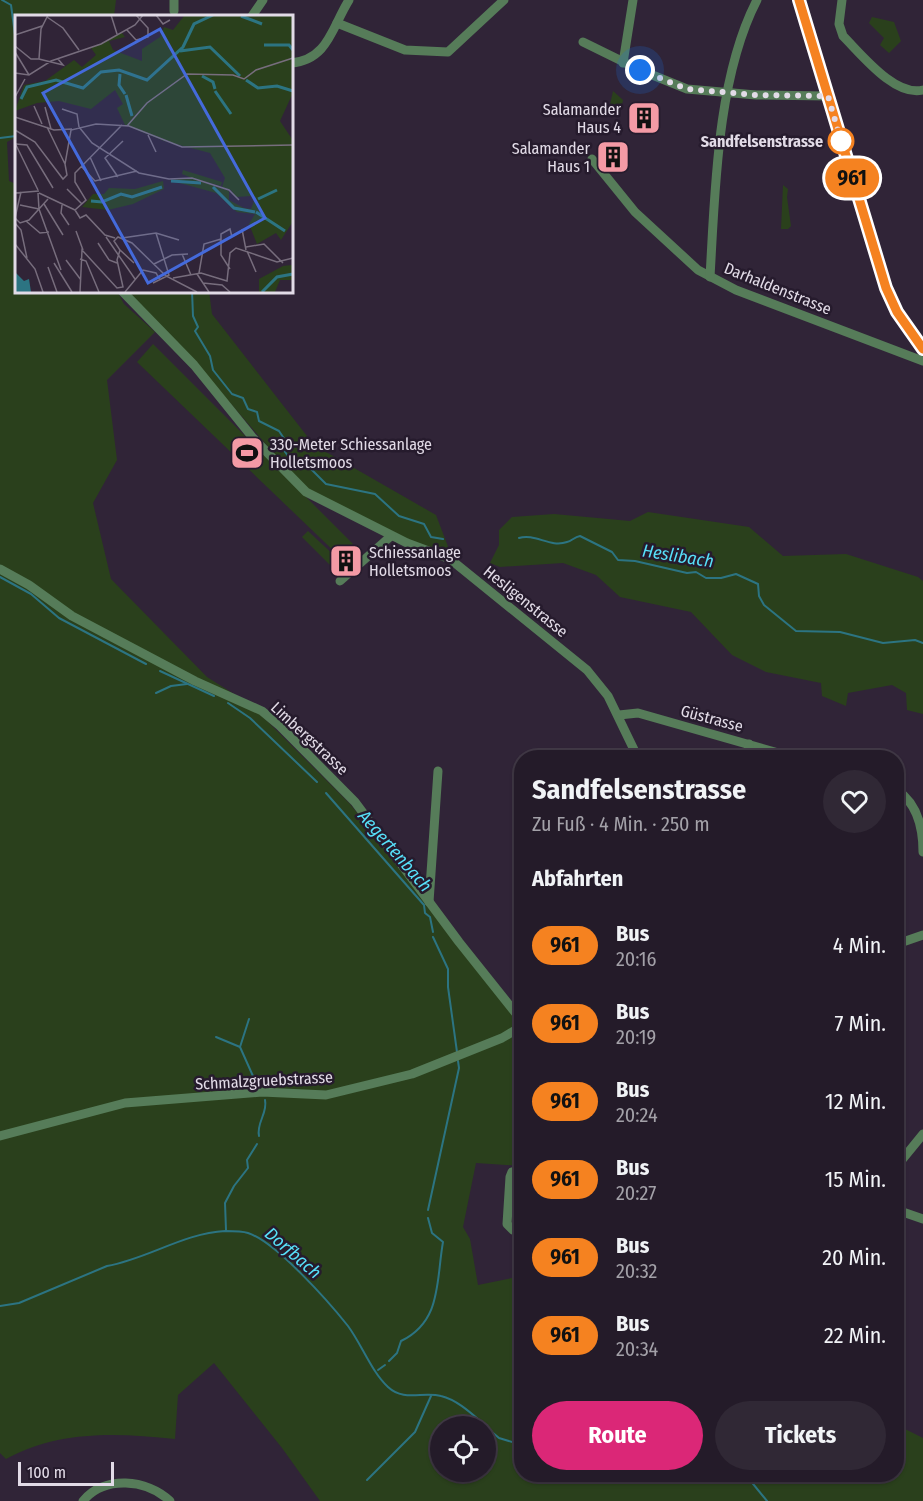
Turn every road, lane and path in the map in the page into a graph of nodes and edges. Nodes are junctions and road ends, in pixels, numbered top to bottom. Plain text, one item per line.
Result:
1 (174, 0) edge
2 (263, 0) edge
3 (349, 0) edge
4 (504, 0) edge
5 (633, 0) edge
6 (757, 0) edge
7 (799, 0) edge
8 (842, 0) edge
9 (174, 11) dead end
10 (253, 15) edge
11 (337, 23) junction
12 (583, 42) dead end
13 (292, 63) edge
14 (623, 63) junction
15 (923, 90) edge
16 (729, 92) junction
17 (828, 96) junction
18 (592, 159) dead end
19 (710, 277) junction
20 (123, 292) edge
21 (923, 349) edge
22 (923, 361) edge
23 (391, 536) junction
24 (0, 569) edge
25 (340, 581) dead end
26 (619, 715) junction
27 (749, 744) junction
28 (634, 750) edge
29 (748, 750) edge
30 (769, 750) edge
31 (438, 771) dead end
32 (904, 795) edge
33 (923, 852) edge
34 (429, 902) junction
35 (923, 935) edge
36 (904, 942) edge
37 (514, 1011) edge
38 (514, 1031) edge
39 (923, 1134) edge
40 (0, 1136) edge
41 (904, 1157) edge
42 (514, 1172) edge
43 (904, 1212) edge
44 (923, 1219) edge
45 (514, 1230) edge
46 (83, 1501) edge
47 (170, 1501) edge

1 - 9 street
2 - 10 street
3 - 11 street
4 - 11 street
5 - 14 street
6 - 16 street
7 - 17 street
8 - 15 street
11 - 13 street
12 - 14 street
14 - 16 street
16 - 17 street
16 - 19 street
17 - 21 street
18 - 19 street, Darhaldenstrasse
19 - 22 street, Darhaldenstrasse
20 - 23 street, Hesligenstrasse
23 - 25 street
23 - 26 street, Hesligenstrasse
24 - 34 street, Limbergstrasse
26 - 27 street, Güstrasse
26 - 28 street, Hesligenstrasse
27 - 29 street
27 - 30 street, Güstrasse
31 - 34 street
32 - 33 street
34 - 37 street, Limbergstrasse
35 - 36 street
38 - 40 street, Schmalzgruebstrasse
39 - 41 street
42 - 45 street
43 - 44 street
46 - 47 street

